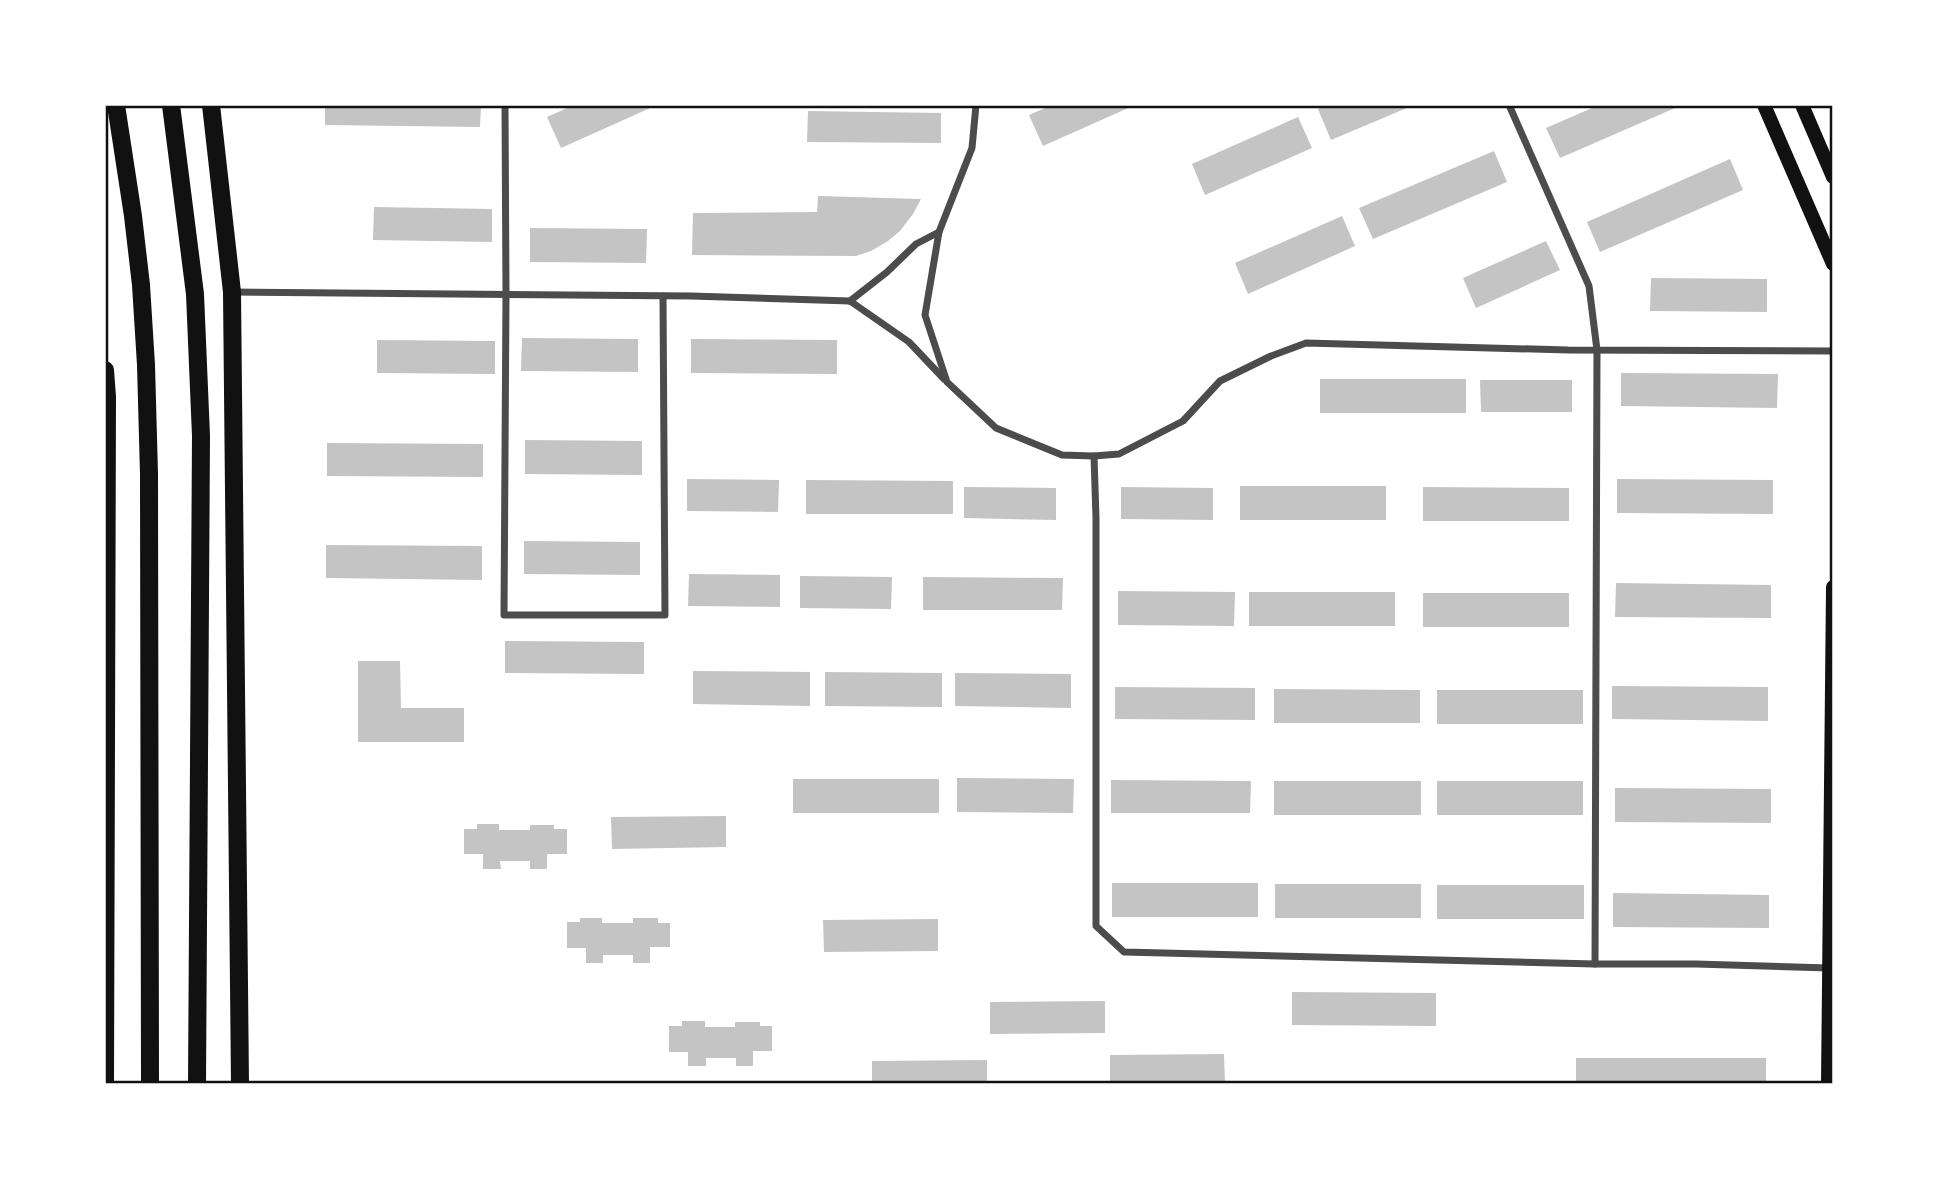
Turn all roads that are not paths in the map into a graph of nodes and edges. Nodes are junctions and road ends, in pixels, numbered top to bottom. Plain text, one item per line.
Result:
1 (116, 105) edge
2 (171, 105) edge
3 (211, 105) edge
4 (505, 105) edge
5 (976, 105) edge
6 (1509, 105) edge
7 (1764, 105) edge
8 (1802, 105) edge
9 (1833, 177) edge
10 (939, 232) junction
11 (1828, 239) edge
12 (1833, 264) edge
13 (232, 292) junction
14 (506, 295) junction
15 (663, 296) junction
16 (850, 301) junction
17 (1597, 350) junction
18 (1833, 351) edge
19 (105, 370) edge
20 (947, 382) junction
21 (1094, 456) junction
22 (1833, 587) edge
23 (1595, 964) junction
24 (1829, 968) junction
25 (105, 1084) edge
26 (150, 1084) edge
27 (197, 1084) edge
28 (240, 1084) edge
29 (1828, 1084) edge

1 - 26 highway
2 - 27 highway
3 - 13 highway
4 - 14 street
5 - 10 street
6 - 17 street
7 - 11 main road
8 - 9 main road
10 - 16 street
10 - 20 street
11 - 12 main road
13 - 14 street
13 - 28 highway
14 - 15 street
14 - 15 street
15 - 16 street
16 - 20 street
17 - 18 street
17 - 21 street
17 - 23 street
19 - 25 highway
20 - 21 street
21 - 23 street
22 - 24 main road
23 - 24 street
24 - 29 main road

